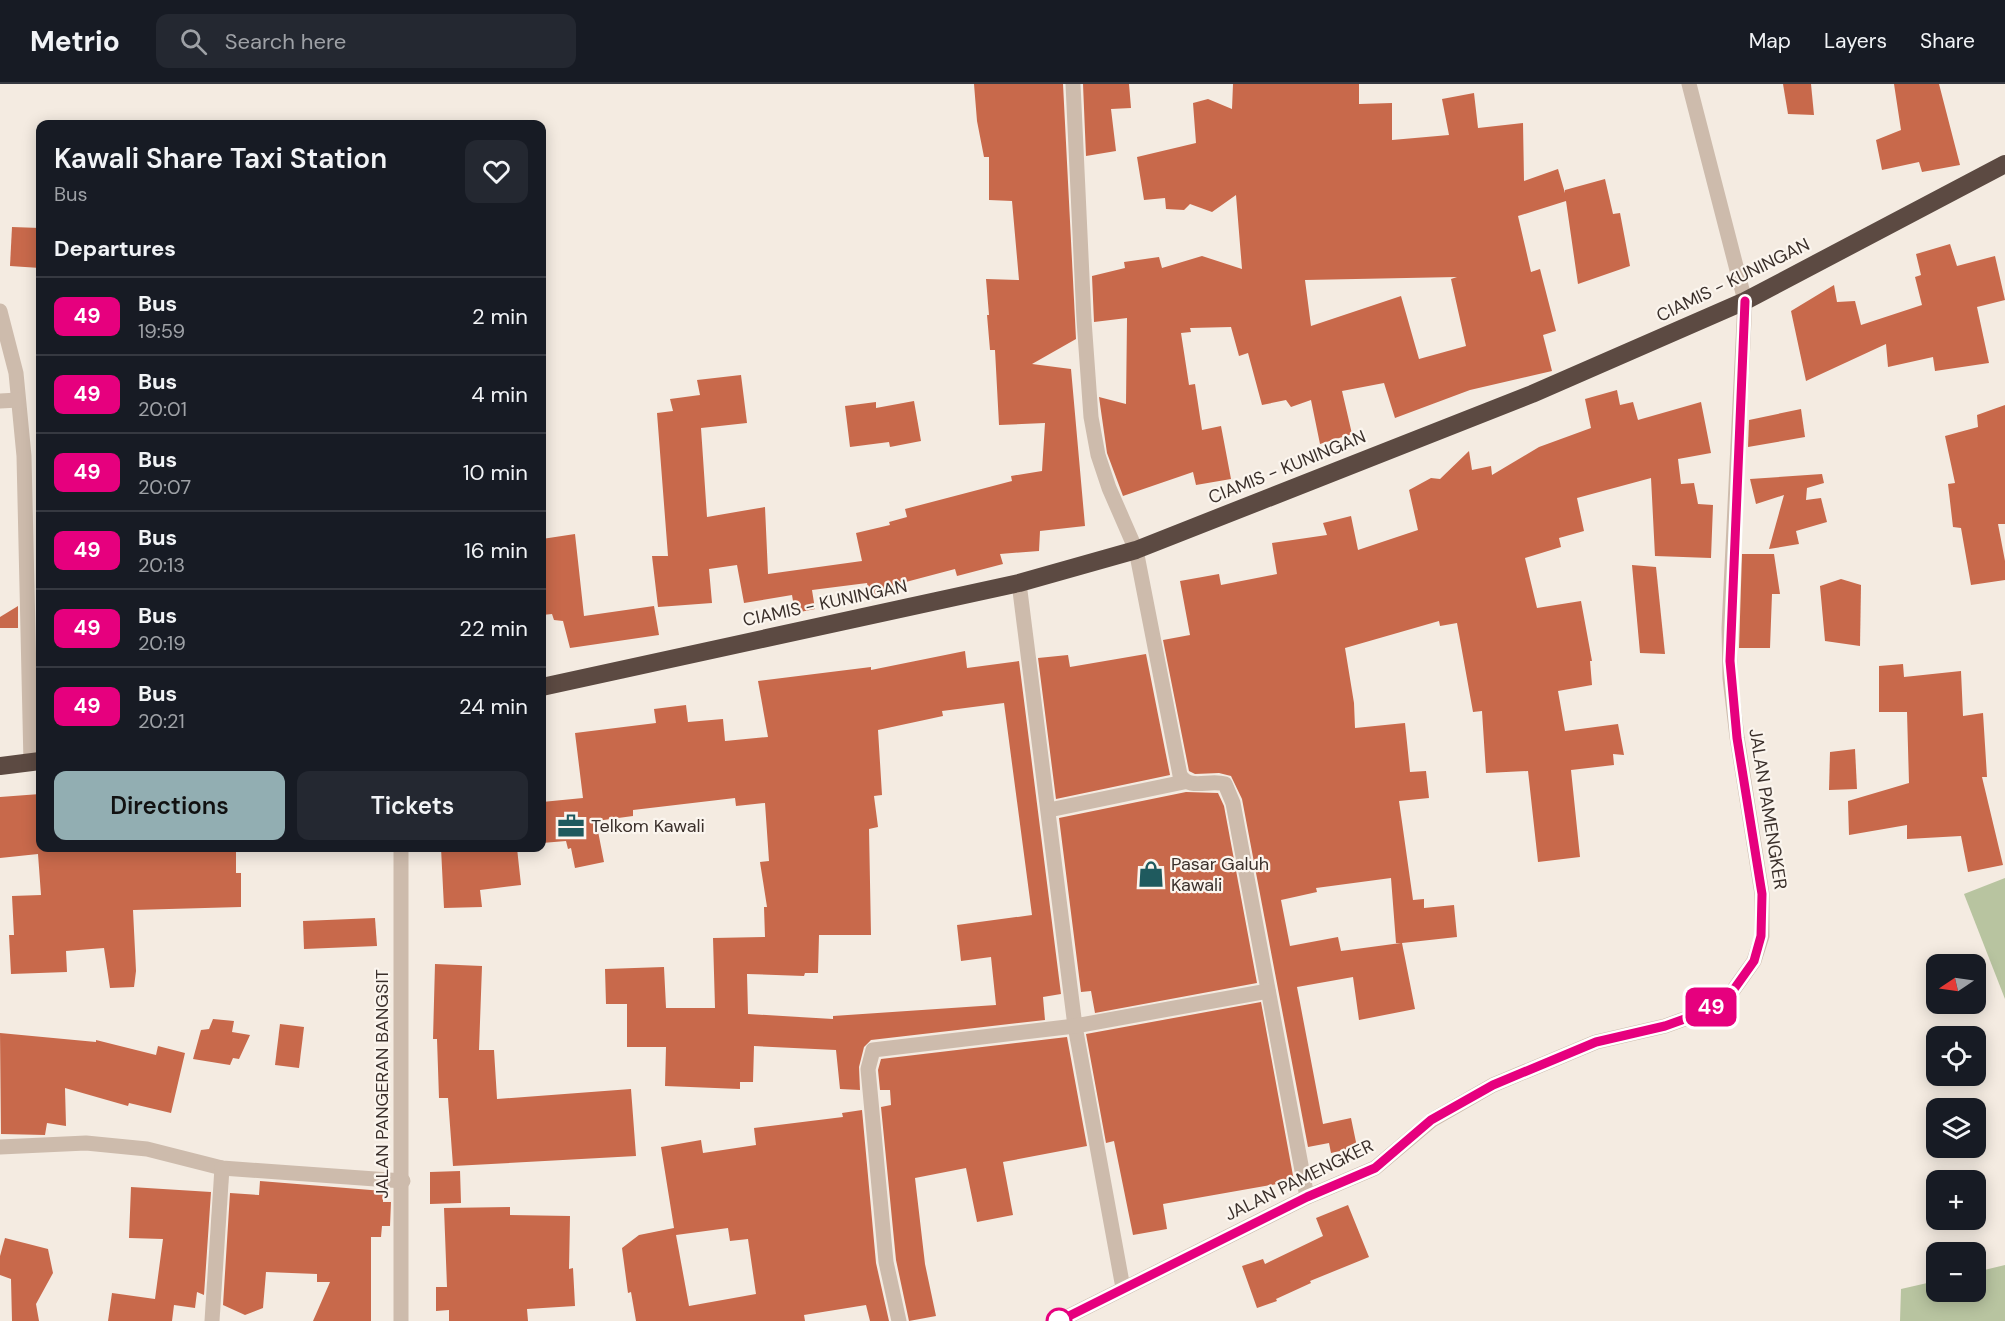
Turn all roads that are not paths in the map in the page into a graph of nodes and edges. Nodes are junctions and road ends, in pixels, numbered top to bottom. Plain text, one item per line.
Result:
1 (1073, 84) edge
2 (1689, 84) edge
3 (2005, 164) edge
4 (1745, 301) junction
5 (0, 311) edge
6 (0, 400) edge
7 (18, 400) junction
8 (1136, 550) junction
9 (1019, 583) junction
10 (546, 686) edge
11 (36, 762) edge
12 (0, 766) edge
13 (1184, 782) junction
14 (1049, 810) junction
15 (401, 852) edge
16 (1268, 991) junction
17 (1076, 1026) junction
18 (0, 1147) edge
19 (222, 1168) junction
20 (403, 1181) junction
21 (1307, 1197) junction
22 (1123, 1288) junction
23 (212, 1321) edge
24 (401, 1321) edge
25 (899, 1321) edge
26 (1059, 1321) edge

1 - 8 street
2 - 4 street, JALAN PAMENGKER
3 - 4 highway, CIAMIS - KUNINGAN
4 - 8 highway, CIAMIS - KUNINGAN
4 - 21 street, JALAN PAMENGKER
5 - 7 street
6 - 7 street
7 - 11 street
8 - 9 highway, CIAMIS - KUNINGAN
8 - 13 street
9 - 10 highway, CIAMIS - KUNINGAN
9 - 14 street
11 - 12 highway
13 - 14 street
13 - 16 street
14 - 17 street
15 - 20 street, JALAN PANGERAN BANGSIT
16 - 17 street
16 - 21 street
17 - 22 street
17 - 25 street
18 - 19 street
19 - 20 street
19 - 23 street
20 - 24 street, JALAN PANGERAN BANGSIT
21 - 22 street, JALAN PAMENGKER
22 - 26 street, JALAN PAMENGKER

